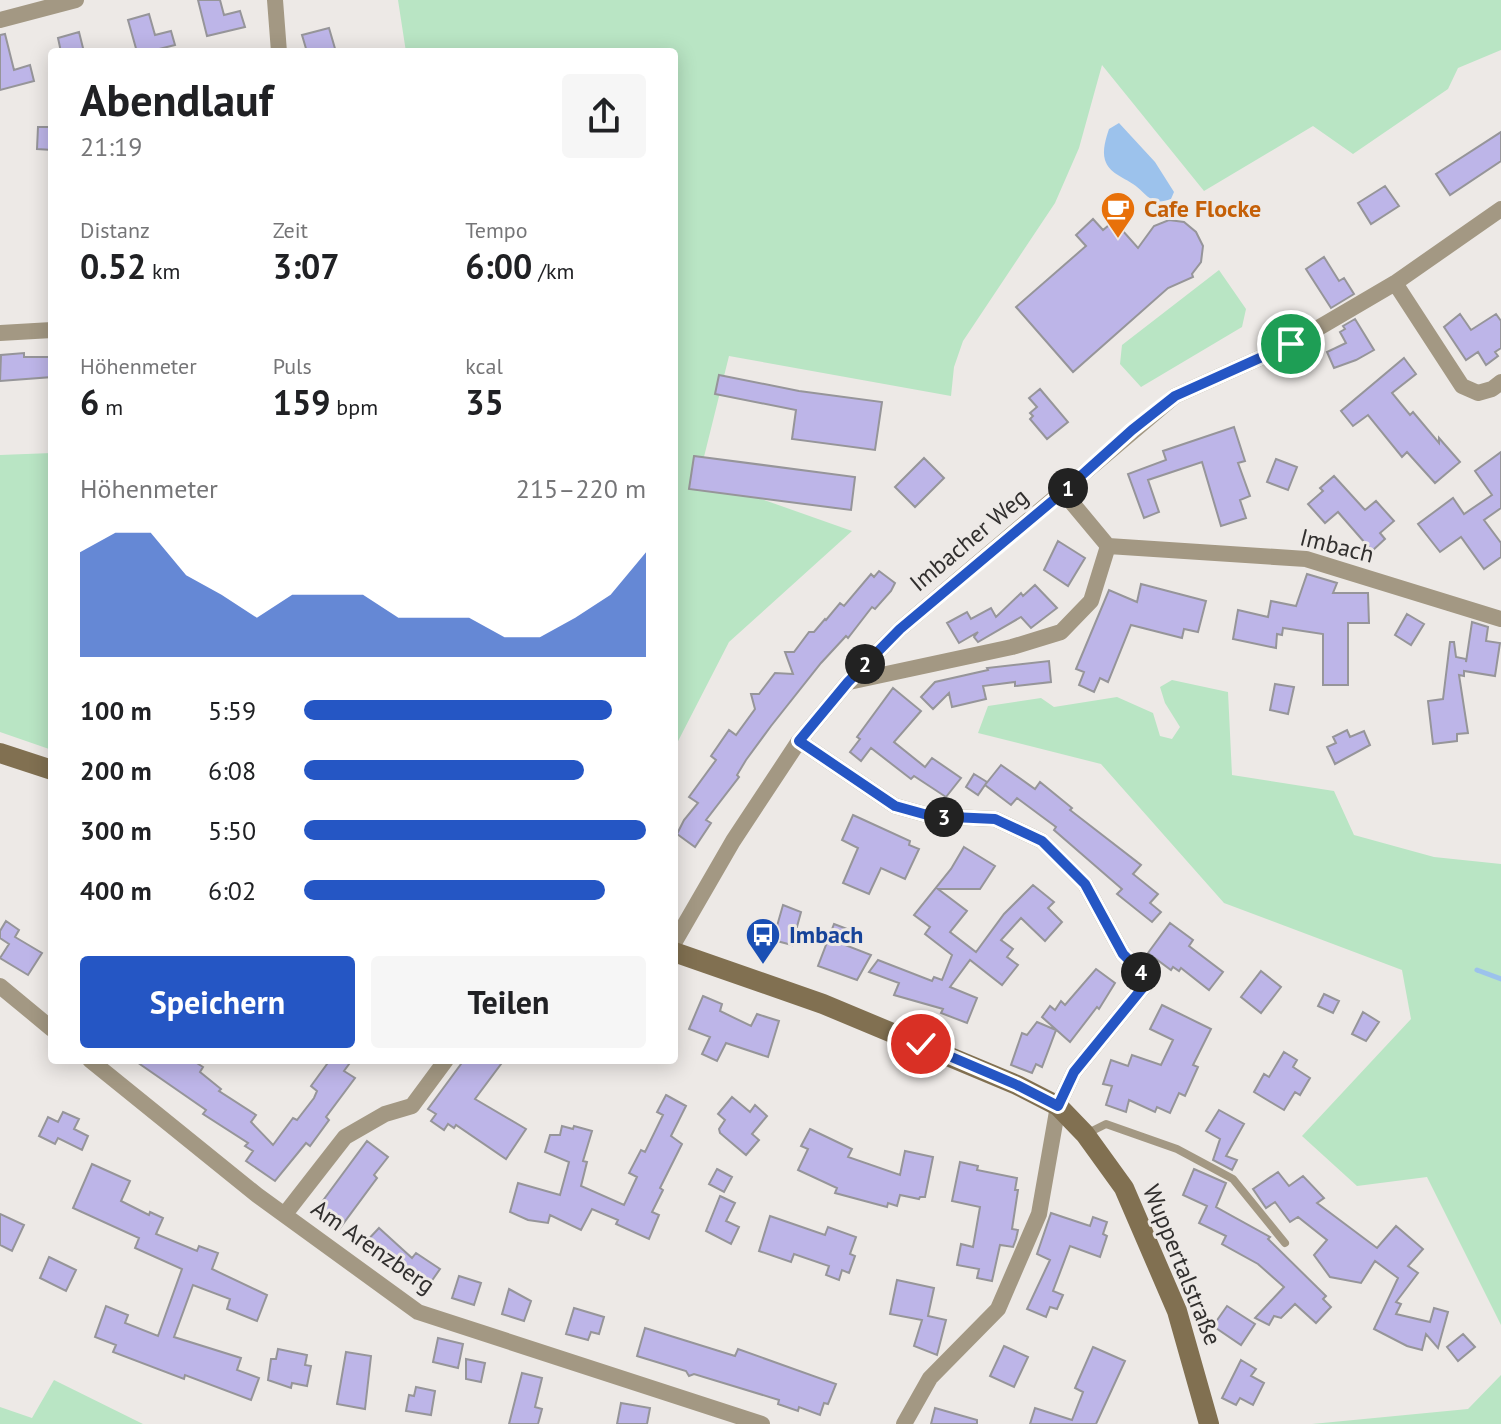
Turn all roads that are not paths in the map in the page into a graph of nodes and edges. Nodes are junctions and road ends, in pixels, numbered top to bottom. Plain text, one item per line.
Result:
1 (76, 0) edge
2 (275, 0) edge
3 (0, 20) edge
4 (279, 48) edge
5 (1501, 209) edge
6 (1395, 283) junction
7 (48, 330) edge
8 (0, 333) edge
9 (1501, 382) edge
10 (1063, 492) junction
11 (1108, 546) junction
12 (1501, 619) edge
13 (848, 682) junction
14 (799, 741) junction
15 (0, 753) edge
16 (48, 769) edge
17 (678, 936) edge
18 (678, 953) edge
19 (0, 986) edge
20 (48, 1026) edge
21 (95, 1064) edge
22 (443, 1064) edge
23 (1058, 1106) junction
24 (1085, 1134) junction
25 (285, 1214) junction
26 (1285, 1243) dead end
27 (762, 1424) edge
28 (904, 1424) edge
29 (1209, 1424) edge

1 - 3 street
2 - 4 street
5 - 6 street, Imbacher Weg
6 - 9 street
6 - 10 street, Imbacher Weg
7 - 8 street
10 - 11 street
10 - 13 street, Imbacher Weg
11 - 12 street, Imbach
11 - 13 street
13 - 14 street, Imbacher Weg
14 - 17 street, Imbacher Weg
14 - 23 street
15 - 16 main road
18 - 23 main road, Wuppertalstraße
19 - 20 street
21 - 25 street, Am Arenzberg
22 - 25 street
23 - 24 main road, Wuppertalstraße
23 - 28 street
24 - 26 lane, Wuppertalstraße
24 - 29 main road, Wuppertalstraße
25 - 27 street, Am Arenzberg

